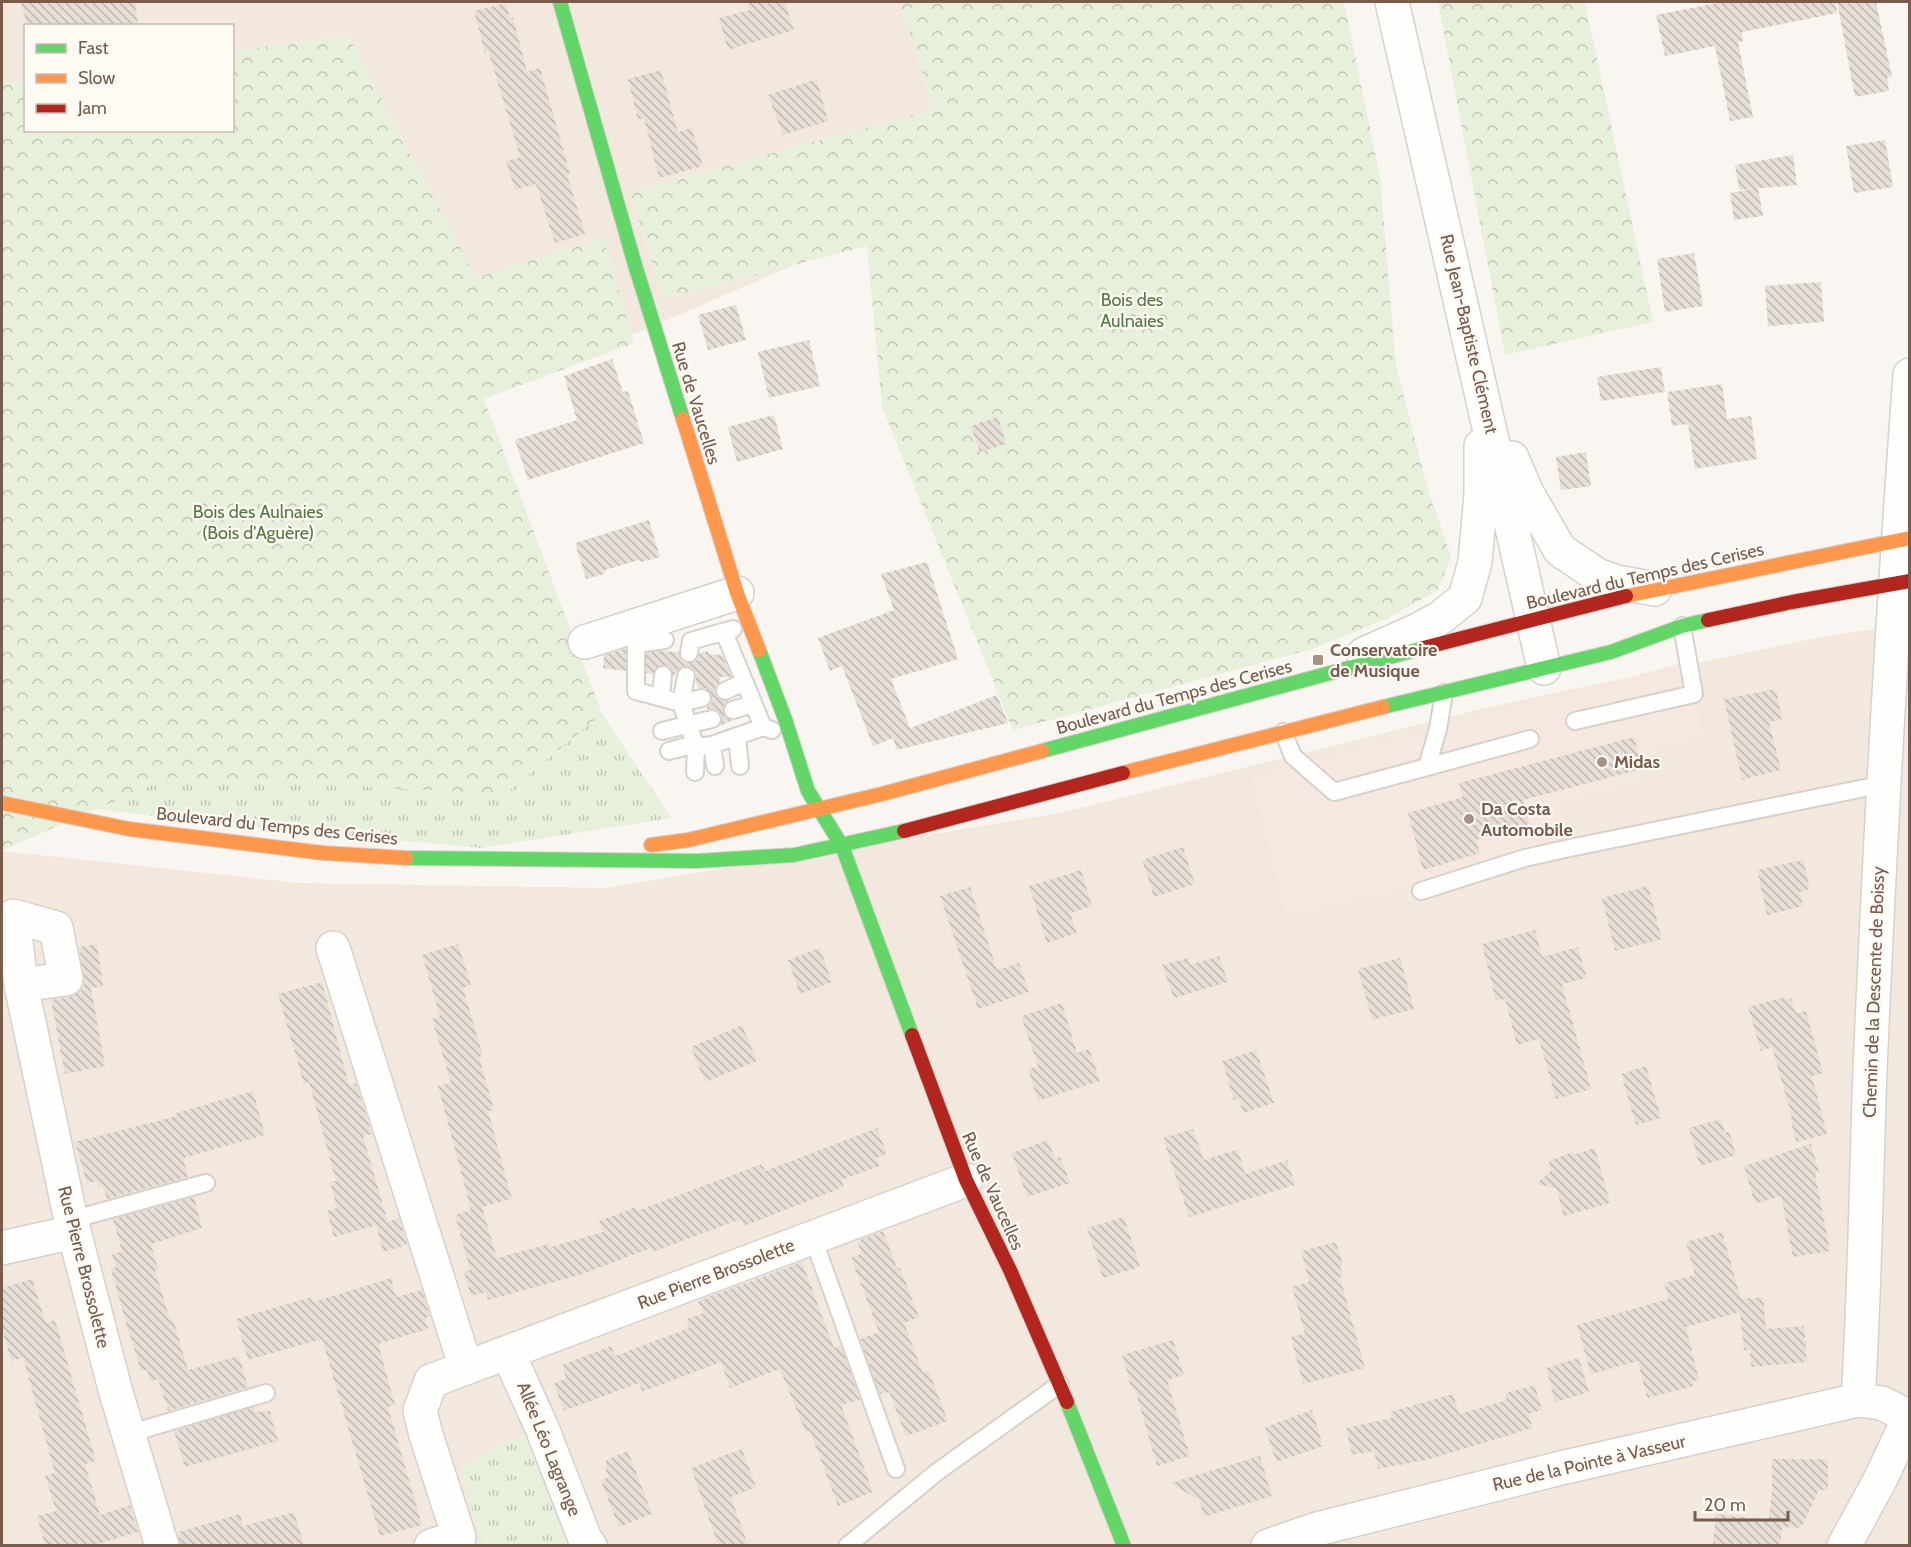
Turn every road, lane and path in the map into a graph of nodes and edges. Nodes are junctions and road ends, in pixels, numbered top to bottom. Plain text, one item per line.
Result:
1 (560, 2) edge
2 (1392, 2) edge
3 (1910, 375) edge
4 (1481, 387) junction
5 (1904, 539) edge
6 (1902, 583) edge
7 (1655, 588) junction
8 (737, 593) junction
9 (1533, 620) junction
10 (748, 625) junction
11 (1682, 626) junction
12 (724, 632) junction
13 (585, 642) dead end
14 (1544, 668) junction
15 (663, 675) dead end
16 (686, 676) dead end
17 (1319, 678) junction
18 (744, 682) junction
19 (725, 691) dead end
20 (1444, 693) junction
21 (661, 697) junction
22 (702, 698) dead end
23 (681, 703) junction
24 (753, 704) junction
25 (733, 710) dead end
26 (712, 719) dead end
27 (1575, 721) dead end
28 (688, 724) junction
29 (763, 728) junction
30 (662, 731) dead end
31 (1283, 732) junction
32 (790, 734) junction
33 (737, 736) junction
34 (1530, 739) dead end
35 (704, 746) junction
36 (669, 751) dead end
37 (715, 766) dead end
38 (740, 766) dead end
39 (1427, 767) junction
40 (695, 772) dead end
41 (1884, 784) junction
42 (2, 803) edge
43 (818, 809) junction
44 (842, 846) junction
45 (551, 859) junction
46 (1421, 891) dead end
47 (333, 948) dead end
48 (21, 985) dead end
49 (966, 1180) junction
50 (206, 1184) dead end
51 (72, 1226) junction
52 (813, 1238) junction
53 (2, 1248) edge
54 (508, 1353) junction
55 (466, 1368) junction
56 (1060, 1384) junction
57 (266, 1393) dead end
58 (1858, 1400) junction
59 (1909, 1416) edge
60 (128, 1434) junction
61 (896, 1469) dead end
62 (162, 1545) edge
63 (431, 1545) edge
64 (590, 1545) edge
65 (847, 1545) edge
66 (1124, 1545) edge
67 (1268, 1545) edge
68 (1844, 1545) edge

1 - 8 main road, Rue de Vaucelles
2 - 4 street, Rue Jean-Baptiste Clément
3 - 5 street
4 - 7 street
4 - 9 street, Rue Jean-Baptiste Clément
4 - 17 street
5 - 6 street, Chemin de la Descente de Boissy
5 - 7 main road, Boulevard du Temps des Cerises
6 - 11 main road, Boulevard du Temps des Cerises
6 - 41 street, Chemin de la Descente de Boissy
7 - 9 main road, Boulevard du Temps des Cerises
8 - 10 main road, Rue de Vaucelles
8 - 13 street
9 - 14 street, Rue Jean-Baptiste Clément
9 - 17 main road, Boulevard du Temps des Cerises
10 - 12 lane
10 - 32 main road, Rue de Vaucelles
11 - 14 main road, Boulevard du Temps des Cerises
11 - 27 lane
12 - 18 lane
12 - 21 lane
14 - 20 main road, Boulevard du Temps des Cerises
15 - 21 lane
16 - 23 lane
17 - 43 main road, Boulevard du Temps des Cerises
18 - 19 lane
18 - 24 lane
20 - 31 main road, Boulevard du Temps des Cerises
20 - 39 lane
21 - 23 lane
22 - 23 lane
23 - 28 lane
24 - 25 lane
24 - 29 lane
26 - 28 lane
28 - 30 lane
28 - 35 lane
29 - 32 lane
29 - 33 lane
31 - 39 lane
31 - 44 main road, Boulevard du Temps des Cerises
32 - 43 main road, Rue de Vaucelles
33 - 35 lane
33 - 38 lane
34 - 39 lane
35 - 36 lane
35 - 37 lane
35 - 40 lane
41 - 46 lane
41 - 58 street, Chemin de la Descente de Boissy
42 - 45 main road, Boulevard du Temps des Cerises
43 - 44 main road, Rue de Vaucelles
43 - 45 main road, Boulevard du Temps des Cerises
44 - 45 main road, Boulevard du Temps des Cerises
44 - 49 main road, Rue de Vaucelles
47 - 55 street
48 - 51 street, Rue Pierre Brossolette
49 - 52 street, Rue Pierre Brossolette
49 - 56 main road, Rue de Vaucelles
50 - 51 lane
51 - 53 street
51 - 60 street, Rue Pierre Brossolette
52 - 54 street, Rue Pierre Brossolette
52 - 61 lane
54 - 55 street, Rue Pierre Brossolette
54 - 64 street, Allée Léo Lagrange
55 - 63 street, Rue Pierre Brossolette
56 - 65 lane
56 - 66 main road, Rue de Vaucelles
57 - 60 lane
58 - 59 street, Rue de la Pointe à Vasseur
58 - 67 street, Rue de la Pointe à Vasseur
59 - 68 street
60 - 62 street, Rue Pierre Brossolette

